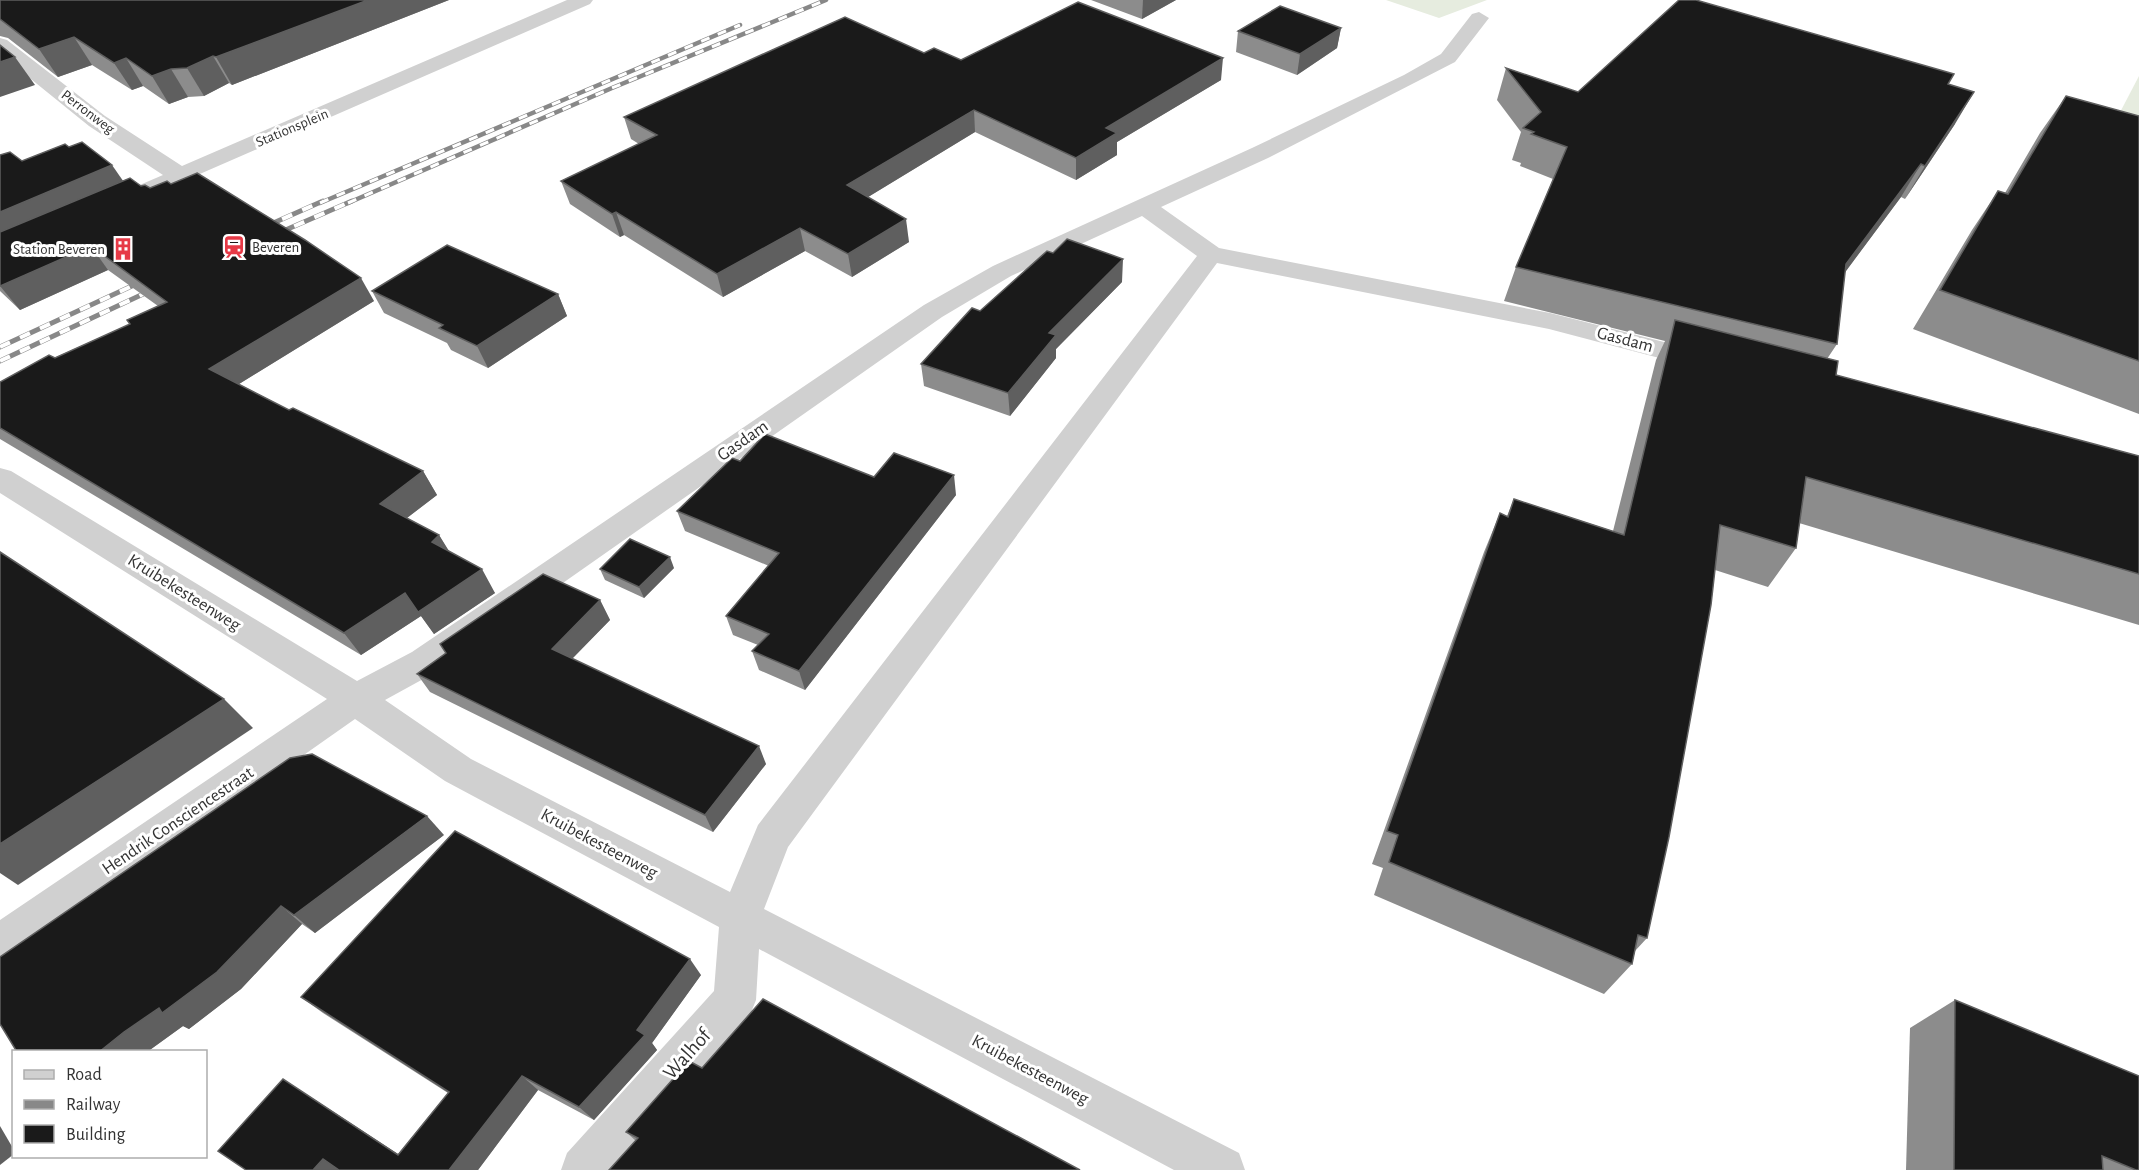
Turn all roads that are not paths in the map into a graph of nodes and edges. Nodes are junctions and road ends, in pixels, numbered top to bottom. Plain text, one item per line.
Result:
1 (583, 0) edge
2 (1479, 18) dead end
3 (0, 44) edge
4 (179, 175) junction
5 (1143, 206) junction
6 (87, 216) edge
7 (1211, 254) junction
8 (1735, 369) edge
9 (0, 479) edge
10 (356, 699) junction
11 (740, 918) junction
12 (0, 944) edge
13 (584, 1170) edge
14 (1222, 1170) edge

1 - 4 street, Stationsplein
2 - 5 street, Gasdam
3 - 4 street, Perronweg
4 - 6 street, Stationsplein
5 - 7 street, Gasdam
5 - 10 street, Gasdam
7 - 8 street, Gasdam
7 - 11 street
9 - 10 street, Kruibekesteenweg
10 - 11 street, Kruibekesteenweg
10 - 12 street, Hendrik Consciencestraat
11 - 13 street, Walhof
11 - 14 street, Kruibekesteenweg

